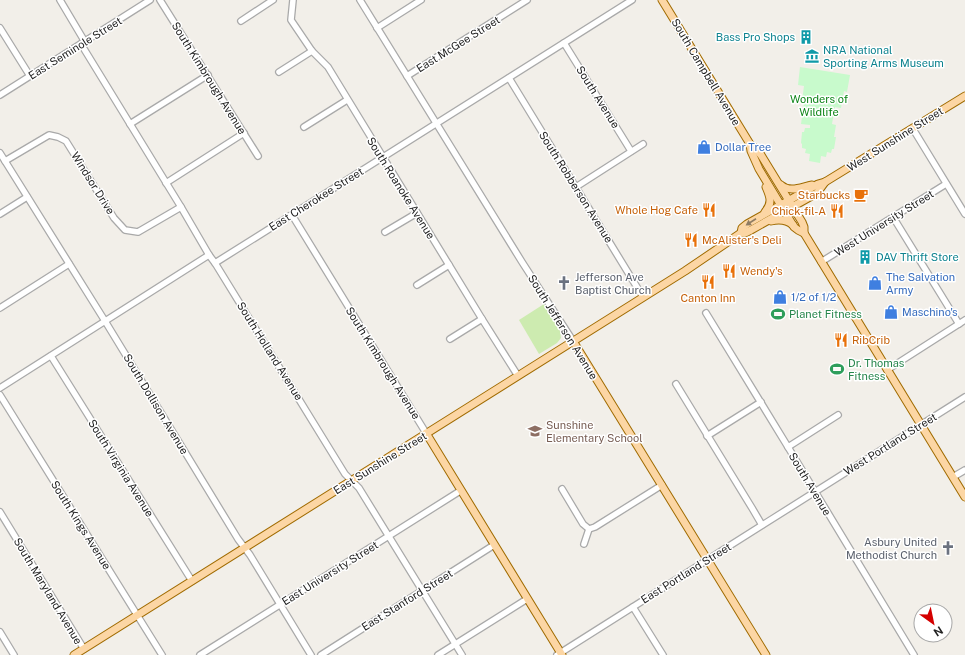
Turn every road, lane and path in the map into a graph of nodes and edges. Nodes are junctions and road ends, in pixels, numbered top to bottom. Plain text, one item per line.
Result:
1 (60, 0) edge
2 (150, 0) edge
3 (160, 0) edge
4 (273, 0) edge
5 (293, 0) edge
6 (360, 0) edge
7 (421, 0) edge
8 (527, 0) edge
9 (632, 0) edge
10 (662, 0) edge
11 (241, 21) dead end
12 (0, 28) edge
13 (377, 28) junction
14 (83, 43) junction
15 (564, 43) junction
16 (312, 51) junction
17 (278, 72) dead end
18 (30, 76) junction
19 (208, 76) junction
20 (407, 76) junction
21 (509, 78) junction
22 (0, 95) edge
23 (965, 96) edge
24 (347, 100) junction
25 (436, 123) junction
26 (130, 124) junction
27 (304, 127) dead end
28 (913, 128) junction
29 (244, 133) junction
30 (643, 144) dead end
31 (750, 144) junction
32 (631, 151) junction
33 (0, 153) edge
34 (258, 156) dead end
35 (383, 158) junction
36 (5, 161) junction
37 (763, 175) junction
38 (777, 181) junction
39 (166, 183) junction
40 (822, 183) junction
41 (946, 184) junction
42 (576, 187) junction
43 (810, 196) junction
44 (27, 197) junction
45 (791, 203) junction
46 (963, 206) edge
47 (181, 207) junction
48 (783, 208) junction
49 (417, 213) junction
50 (0, 214) edge
51 (965, 214) edge
52 (292, 215) junction
53 (763, 215) junction
54 (894, 217) junction
55 (767, 222) junction
56 (802, 222) junction
57 (794, 227) junction
58 (385, 232) dead end
59 (741, 233) junction
60 (804, 233) junction
61 (209, 255) junction
62 (821, 262) junction
63 (215, 263) junction
64 (69, 264) junction
65 (449, 265) junction
66 (685, 271) joint
67 (417, 285) dead end
68 (643, 297) junction
69 (0, 308) edge
70 (706, 313) dead end
71 (482, 319) junction
72 (965, 320) edge
73 (105, 321) junction
74 (959, 324) junction
75 (450, 339) dead end
76 (573, 341) junction
77 (51, 356) junction
78 (887, 370) junction
79 (518, 376) junction
80 (676, 384) dead end
81 (0, 388) edge
82 (0, 395) edge
83 (965, 397) edge
84 (761, 402) junction
85 (838, 415) dead end
86 (921, 424) junction
87 (426, 433) junction
88 (707, 436) junction
89 (788, 447) junction
90 (965, 470) edge
91 (953, 477) junction
92 (352, 480) junction
93 (662, 485) junction
94 (562, 489) dead end
95 (460, 491) junction
96 (814, 491) junction
97 (965, 497) edge
98 (0, 512) edge
99 (762, 525) junction
100 (589, 529) junction
101 (388, 536) junction
102 (584, 544) dead end
103 (494, 545) junction
104 (244, 548) junction
105 (708, 559) junction
106 (192, 581) junction
107 (422, 590) junction
108 (527, 599) junction
109 (280, 604) junction
110 (633, 607) junction
111 (137, 615) junction
112 (0, 632) edge
113 (456, 644) junction
114 (84, 649) junction
115 (560, 654) edge
116 (14, 655) edge
117 (74, 655) edge
118 (162, 655) edge
119 (200, 655) edge
120 (311, 655) edge
121 (321, 655) edge
122 (438, 655) edge
123 (462, 655) edge
124 (663, 655) edge
125 (766, 655) edge
126 (914, 655) edge

1 - 14 street, South Holland Avenue
2 - 14 street, East Seminole Street
3 - 19 street, South Kimbrough Avenue
4 - 11 street
5 - 16 street, South Roanoke Avenue
6 - 13 street, South Jefferson Avenue
7 - 13 street
8 - 20 street, East McGee Street
9 - 15 street, East Cherokee Street
10 - 31 main road, South Campbell Avenue
12 - 18 street
13 - 20 street, South Jefferson Avenue
14 - 18 street, East Seminole Street
14 - 26 street, South Holland Avenue
15 - 21 street, East Cherokee Street
15 - 32 street, South Avenue
16 - 17 street
16 - 24 street, South Roanoke Avenue
18 - 22 street, East Seminole Street
19 - 26 street
19 - 29 street, South Kimbrough Avenue
20 - 25 street, South Jefferson Avenue
21 - 25 street, East Cherokee Street
21 - 42 street, South Robberson Avenue
23 - 28 main road, West Sunshine Street
24 - 27 street
24 - 35 street, South Roanoke Avenue
25 - 35 street, East Cherokee Street
25 - 76 street, South Jefferson Avenue
26 - 39 street, South Holland Avenue
28 - 40 main road, West Sunshine Street
28 - 41 street
29 - 34 street, South Kimbrough Avenue
29 - 39 street
30 - 32 street
31 - 37 main road, South Campbell Avenue
31 - 38 main road, South Campbell Avenue
32 - 42 street
33 - 36 street, South Dollison Avenue
35 - 49 street, South Roanoke Avenue
35 - 52 street, East Cherokee Street
36 - 44 street, South Dollison Avenue
36 - 47 street, Windsor Drive
37 - 48 main road, South Campbell Avenue
37 - 53 main road
38 - 40 main road
38 - 45 main road, South Campbell Avenue
39 - 47 street, South Holland Avenue
40 - 43 main road, West Sunshine Street
40 - 45 main road, West Sunshine Street
41 - 46 street
41 - 54 street, West University Street
42 - 68 street, South Robberson Avenue
43 - 45 main road, West Sunshine Street
43 - 56 main road
44 - 50 street
44 - 64 street, South Dollison Avenue
45 - 48 main road, West Sunshine Street
45 - 56 main road, South Campbell Avenue
46 - 51 street
47 - 61 street, South Holland Avenue
48 - 53 main road, West Sunshine Street
48 - 55 main road, West Sunshine Street
48 - 57 main road, South Campbell Avenue
49 - 58 street
49 - 65 street, South Roanoke Avenue
52 - 63 street, East Cherokee Street
52 - 87 street, South Kimbrough Avenue
53 -> 59 main road, West Sunshine Street
54 - 62 street, West University Street
54 - 74 street
55 - 57 main road
55 - 59 main road, West Sunshine Street
56 - 60 main road, South Campbell Avenue
57 - 60 main road, South Campbell Avenue
59 - 66 main road, West Sunshine Street
60 - 62 main road, South Campbell Avenue
61 - 63 street, South Holland Avenue
61 - 73 street
62 - 78 main road, South Campbell Avenue
63 - 92 street, South Holland Avenue
64 - 69 street
64 - 73 street, South Dollison Avenue
65 - 67 street
65 - 71 street, South Roanoke Avenue
66 - 68 main road, East Sunshine Street
68 - 76 main road, East Sunshine Street
70 - 84 street, South Avenue
71 - 75 street
71 - 79 street, South Roanoke Avenue
72 - 74 street
73 - 77 street
73 - 104 street, South Dollison Avenue
74 - 78 street
76 - 79 main road, East Sunshine Street
76 - 93 main road, South Jefferson Avenue
77 - 81 street
77 - 106 street, South Virginia Avenue
78 - 86 main road, South Campbell Avenue
79 - 87 main road, East Sunshine Street
80 - 88 street
82 - 111 street, South Kings Avenue
83 - 86 street, West Portland Street
84 - 88 street
84 - 89 street, South Avenue
85 - 89 street
86 - 91 main road, South Campbell Avenue
86 - 96 street, West Portland Street
87 - 92 main road, East Sunshine Street
87 - 95 main road, South Kimbrough Avenue
88 - 99 street
89 - 96 street, South Avenue
90 - 91 street
91 - 97 main road, South Campbell Avenue
92 - 101 street, South Holland Avenue
92 - 104 main road, East Sunshine Street
93 - 100 street
93 - 105 main road, South Jefferson Avenue
94 - 100 street
95 - 101 street, East University Street
95 - 103 main road, South Kimbrough Avenue
96 - 99 street, East Portland Street
96 - 126 street, South Avenue
98 - 114 street, South Maryland Avenue
99 - 105 street, East Portland Street
100 - 102 street
101 - 107 street, South Holland Avenue
101 - 109 street, East University Street
103 - 107 street, East Stanford Street
103 - 108 main road, South Kimbrough Avenue
104 - 106 main road, East Sunshine Street
104 - 109 street, South Dollison Avenue
105 - 110 street, East Portland Street
105 - 125 main road, South Jefferson Avenue
106 - 111 main road, East Sunshine Street
107 - 113 street, South Holland Avenue
107 - 121 street, East Stanford Street
108 - 113 street
108 - 115 main road, South Kimbrough Avenue
109 - 119 street, East University Street
109 - 120 street, South Dollison Avenue
110 - 115 street, East Portland Street
110 - 124 street
111 - 114 main road, East Sunshine Street
111 - 118 street, South Kings Avenue
112 - 116 street
113 - 122 street
113 - 123 street, South Holland Avenue
114 - 117 main road, East Sunshine Street

